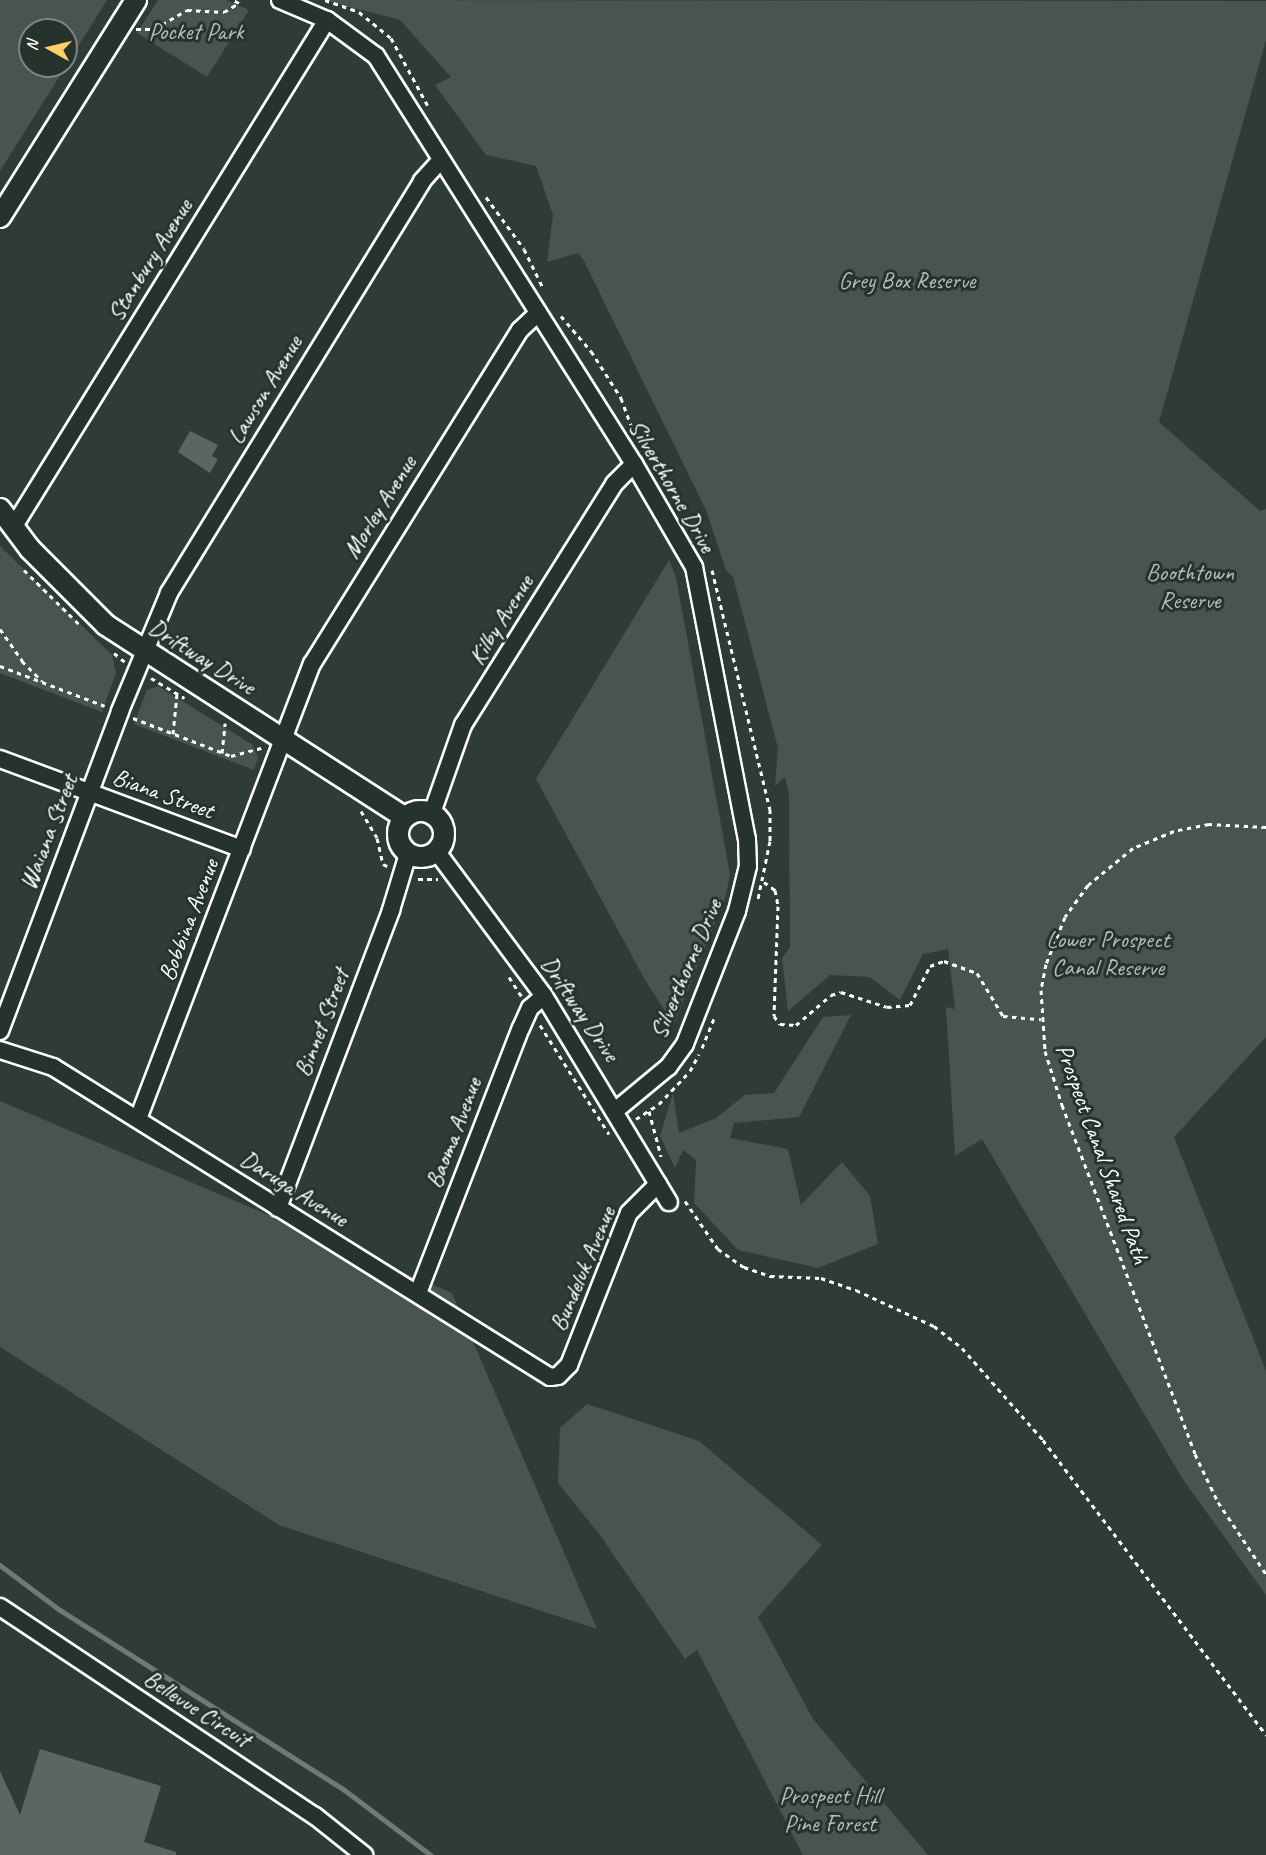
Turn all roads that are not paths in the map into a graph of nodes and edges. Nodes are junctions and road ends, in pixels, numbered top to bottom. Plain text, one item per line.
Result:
1 (122, 0) edge
2 (136, 0) edge
3 (280, 0) edge
4 (327, 20) junction
5 (440, 161) junction
6 (0, 195) edge
7 (0, 217) edge
8 (538, 313) junction
9 (634, 464) junction
10 (0, 509) edge
11 (14, 526) junction
12 (144, 651) junction
13 (283, 738) junction
14 (0, 759) edge
15 (88, 793) junction
16 (432, 813) junction
17 (404, 817) junction
18 (242, 849) junction
19 (437, 852) junction
20 (408, 854) junction
21 (544, 996) junction
22 (0, 1031) edge
23 (0, 1050) edge
24 (616, 1110) junction
25 (138, 1119) junction
26 (658, 1184) junction
27 (676, 1200) road end
28 (278, 1208) junction
29 (418, 1293) junction
30 (558, 1377) joint
31 (0, 1607) edge
32 (364, 1855) edge

1 - 6 street
2 - 7 street
3 - 4 street, Silverthorne Drive
4 - 5 street, Silverthorne Drive
4 - 11 street, Stanbury Avenue
5 - 8 street, Silverthorne Drive
5 - 12 street, Lawson Avenue
8 - 9 street, Silverthorne Drive
8 - 13 street, Morley Avenue
9 - 16 street, Kilby Avenue
9 - 24 street, Silverthorne Drive
10 - 11 street, Driftway Drive
11 - 12 street, Driftway Drive
12 - 13 street, Driftway Drive
12 - 15 street, Waiana Street
13 - 17 street, Driftway Drive
13 - 18 street, Bobbina Avenue
14 - 15 street, Biana Street
15 - 18 street, Biana Street
15 - 22 street, Waiana Street
16 - 17 street
16 - 19 street
17 - 20 street
18 - 25 street, Bobbina Avenue
19 - 20 street
19 - 21 street, Driftway Drive
20 - 28 street, Binnet Street
21 - 24 street, Driftway Drive
21 - 29 street, Baoma Avenue
23 - 25 street, Daruga Avenue
24 - 26 street, Driftway Drive
25 - 28 street, Daruga Avenue
26 - 27 street, Driftway Drive
26 - 30 street, Bundeluk Avenue
28 - 29 street, Daruga Avenue
29 - 30 street, Daruga Avenue
31 - 32 street, Bellevue Circuit

